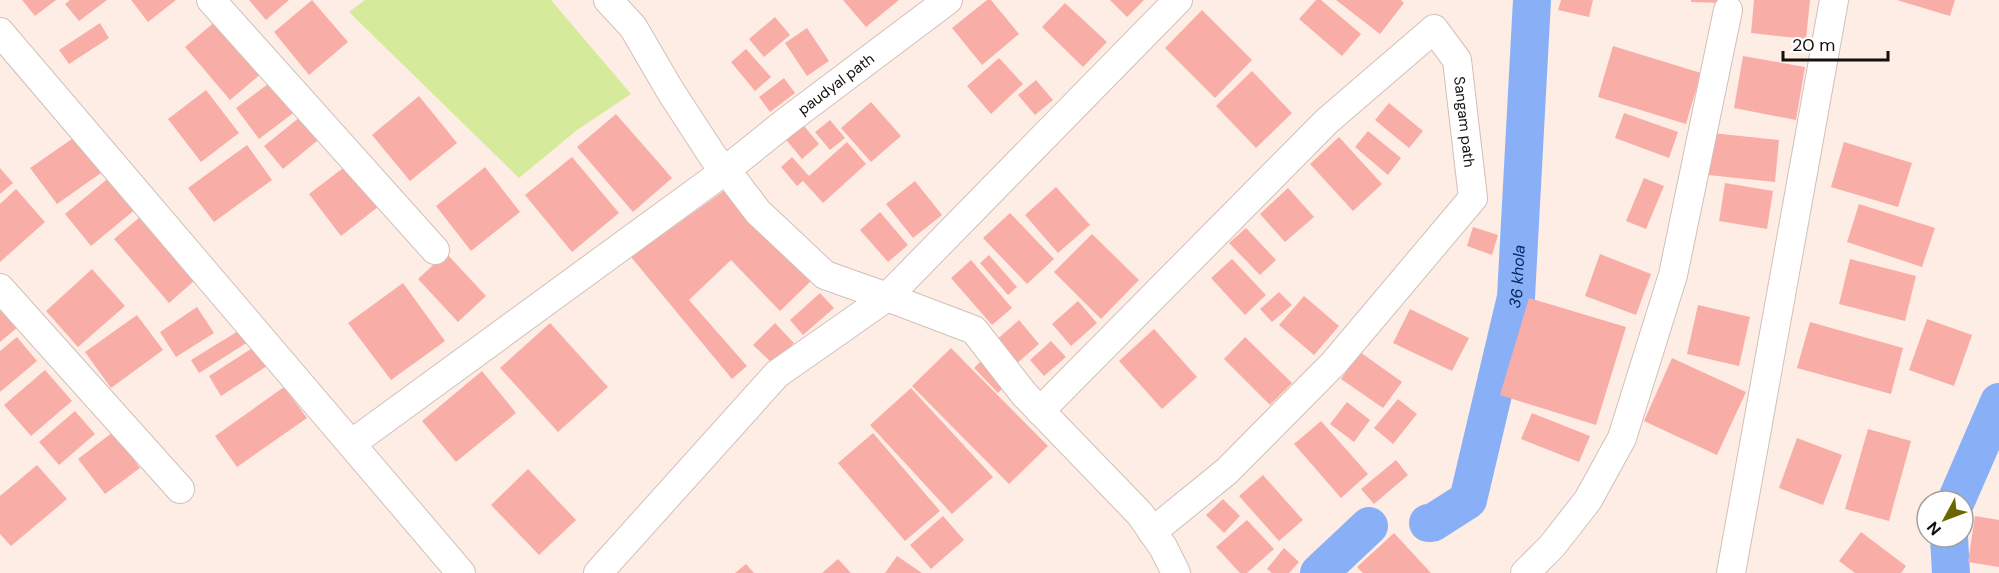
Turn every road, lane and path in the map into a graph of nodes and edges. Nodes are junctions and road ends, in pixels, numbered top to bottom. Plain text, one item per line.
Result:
1 (211, 0) edge
2 (608, 0) edge
3 (948, 0) edge
4 (1178, 0) edge
5 (1834, 0) edge
6 (1728, 10) dead end
7 (0, 32) edge
8 (726, 170) junction
9 (435, 250) dead end
10 (0, 288) edge
11 (887, 297) junction
12 (1040, 411) junction
13 (351, 444) junction
14 (180, 489) dead end
15 (1152, 532) junction
16 (461, 573) edge
17 (598, 573) edge
18 (1176, 573) edge
19 (1525, 573) edge
20 (1731, 573) edge

1 - 9 street
2 - 8 street
3 - 8 street, paudyal path
4 - 11 street
5 - 20 street
6 - 19 street
7 - 13 street
8 - 11 street
8 - 13 street, paudyal path
10 - 14 street
11 - 12 street
11 - 17 street
12 - 15 street
12 - 15 street, Sangam path
13 - 16 street
15 - 18 street

